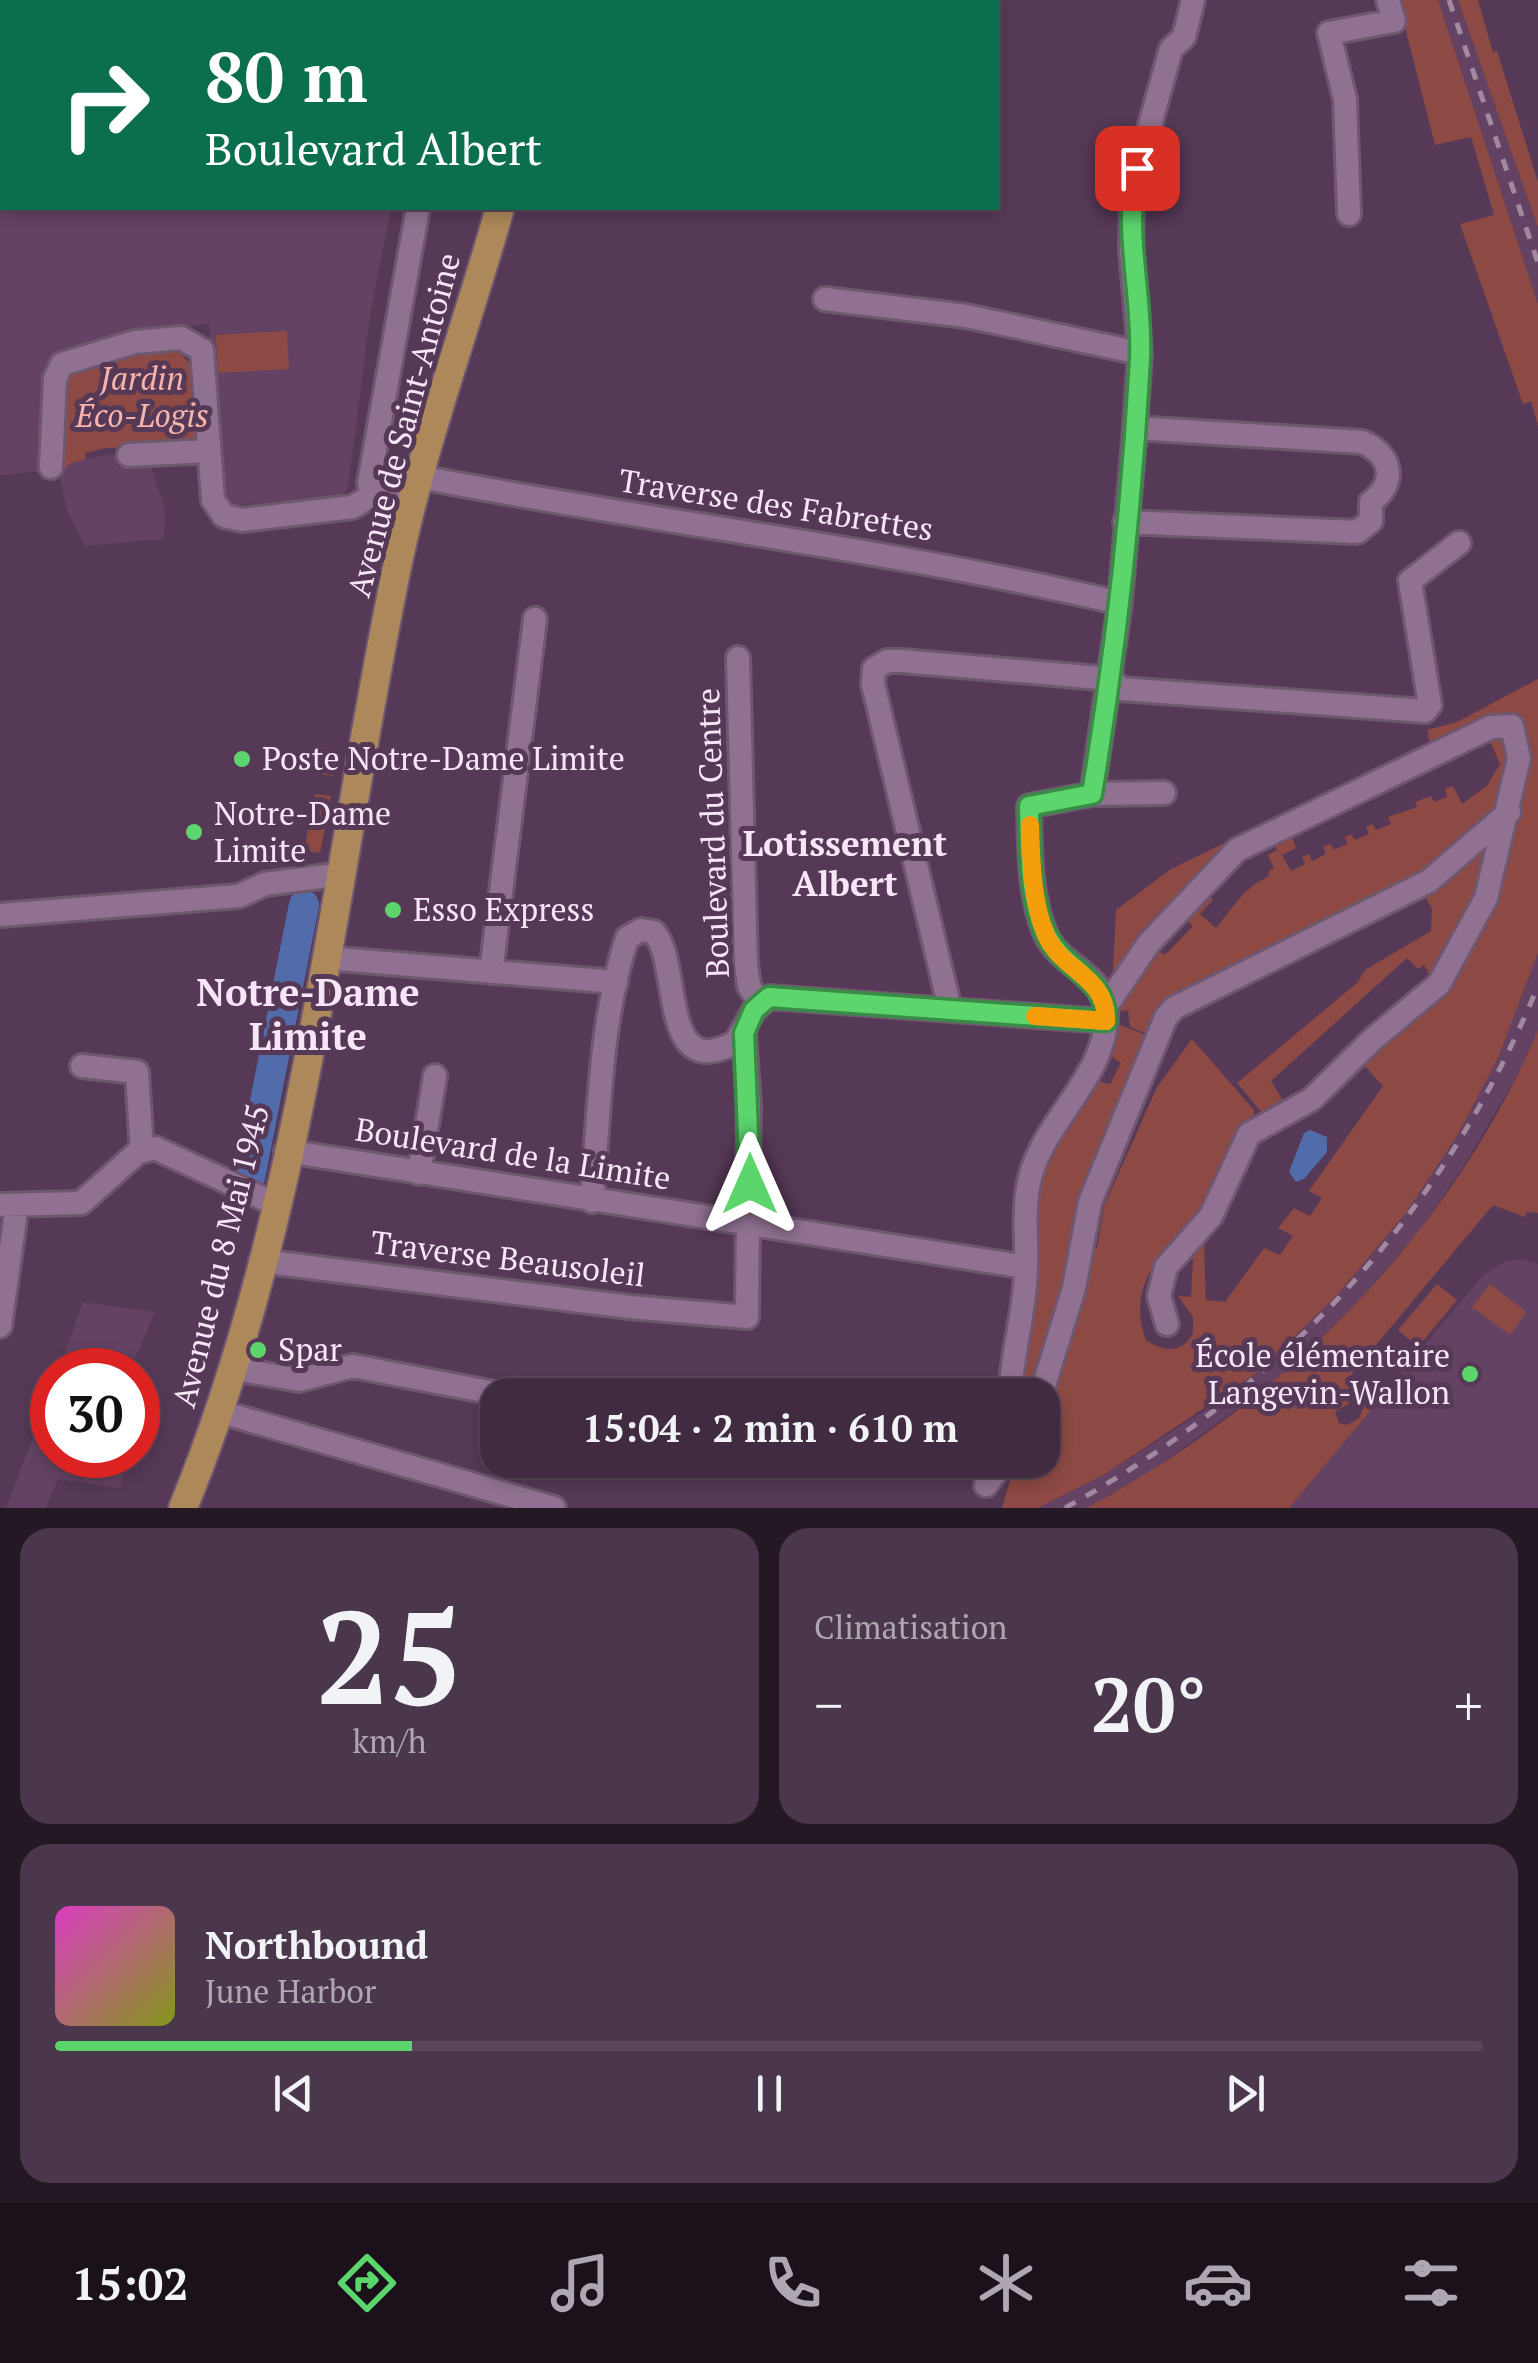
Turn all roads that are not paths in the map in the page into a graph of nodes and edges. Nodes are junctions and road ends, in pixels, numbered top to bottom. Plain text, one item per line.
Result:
1 (1193, 0) edge
2 (1388, 0) edge
3 (418, 210) edge
4 (499, 210) edge
5 (1348, 214) dead end
6 (825, 299) dead end
7 (1140, 353) junction
8 (1135, 428) junction
9 (208, 450) junction
10 (129, 455) dead end
11 (51, 467) dead end
12 (420, 478) junction
13 (372, 496) junction
14 (412, 506) junction
15 (1125, 522) junction
16 (1459, 544) dead end
17 (1120, 603) junction
18 (535, 619) dead end
19 (738, 658) dead end
20 (1112, 679) junction
21 (1164, 793) dead end
22 (1092, 794) junction
23 (1510, 812) junction
24 (336, 874) junction
25 (0, 915) edge
26 (326, 958) junction
27 (491, 972) junction
28 (616, 982) junction
29 (760, 1003) junction
30 (950, 1009) junction
31 (1106, 1013) junction
32 (744, 1033) junction
33 (82, 1066) dead end
34 (435, 1076) dead end
35 (142, 1151) junction
36 (286, 1151) junction
37 (419, 1173) junction
38 (592, 1201) junction
39 (275, 1204) junction
40 (9, 1205) edge
41 (750, 1224) junction
42 (262, 1261) junction
43 (1026, 1267) junction
44 (1167, 1324) dead end
45 (0, 1326) edge
46 (236, 1369) junction
47 (1012, 1378) edge
48 (1046, 1378) edge
49 (480, 1390) edge
50 (220, 1412) junction
51 (991, 1478) edge
52 (986, 1485) dead end
53 (183, 1508) edge
54 (554, 1508) edge

1 - 7 street
2 - 5 street
3 - 13 street
4 - 12 main road, Avenue de Saint-Antoine
6 - 7 street
7 - 8 street
8 - 15 street
8 - 15 street
9 - 10 street
9 - 11 street
9 - 13 street
12 - 14 main road, Avenue de Saint-Antoine
12 - 17 street, Traverse des Fabrettes
13 - 14 street
14 - 24 main road, Avenue de Saint-Antoine
15 - 17 street
16 - 20 street
17 - 20 street
18 - 27 street
19 - 29 street, Boulevard du Centre
20 - 22 street
20 - 30 street
21 - 22 street
22 - 31 street
23 - 31 street
23 - 44 street
23 - 48 street
24 - 25 street
24 - 26 main road, Avenue de Saint-Antoine
26 - 27 street
26 - 36 main road, Avenue du 8 Mai 1945
27 - 28 street
28 - 32 street
28 - 38 street
29 - 30 street
29 - 32 street
30 - 31 street
31 - 43 street
32 - 41 street
33 - 35 street
34 - 37 street
35 - 39 street
35 - 40 street
36 - 37 street, Boulevard de la Limite
36 - 39 main road, Avenue du 8 Mai 1945
37 - 38 street, Boulevard de la Limite
38 - 41 street, Boulevard de la Limite
39 - 42 main road, Avenue du 8 Mai 1945
40 - 45 street
41 - 42 street, Traverse Beausoleil
41 - 43 street, Boulevard de la Limite
42 - 46 main road, Avenue du 8 Mai 1945
43 - 47 street
46 - 49 street
46 - 50 main road, Avenue du 8 Mai 1945
50 - 53 main road, Avenue du 8 Mai 1945
50 - 54 street
51 - 52 street

